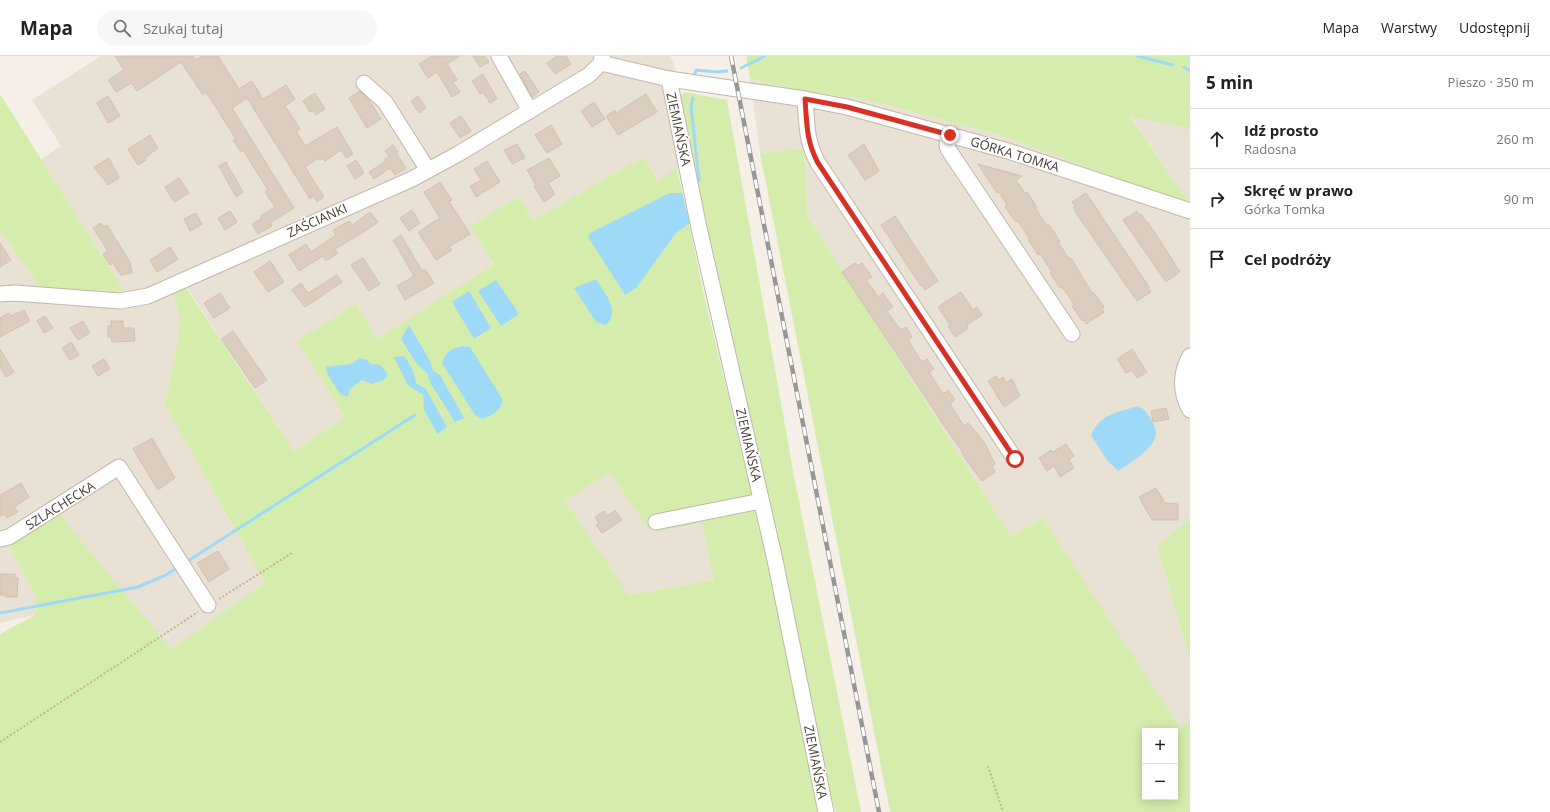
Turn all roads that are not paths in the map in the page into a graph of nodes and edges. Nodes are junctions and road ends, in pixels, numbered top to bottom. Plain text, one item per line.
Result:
1 (499, 56) edge
2 (602, 60) edge
3 (669, 79) junction
4 (364, 83) dead end
5 (805, 99) junction
6 (530, 111) junction
7 (950, 135) junction
8 (428, 170) junction
9 (1190, 211) edge
10 (0, 294) edge
11 (1072, 334) dead end
12 (1190, 356) edge
13 (1190, 410) edge
14 (1015, 459) dead end
15 (761, 501) junction
16 (656, 522) dead end
17 (0, 539) edge
18 (208, 605) road end
19 (826, 812) edge

1 - 6 street
2 - 3 street, GÓRKA TOMKA
2 - 6 street, ZAŚCIANKI
3 - 5 street, GÓRKA TOMKA
3 - 15 street, ZIEMIAŃSKA
4 - 8 street
5 - 7 street, GÓRKA TOMKA
5 - 14 street
6 - 8 street, ZAŚCIANKI
7 - 9 street, GÓRKA TOMKA
7 - 11 street
8 - 10 street, ZAŚCIANKI
12 - 13 street
15 - 16 street
15 - 19 street, ZIEMIAŃSKA
17 - 18 street, SZLACHECKA

